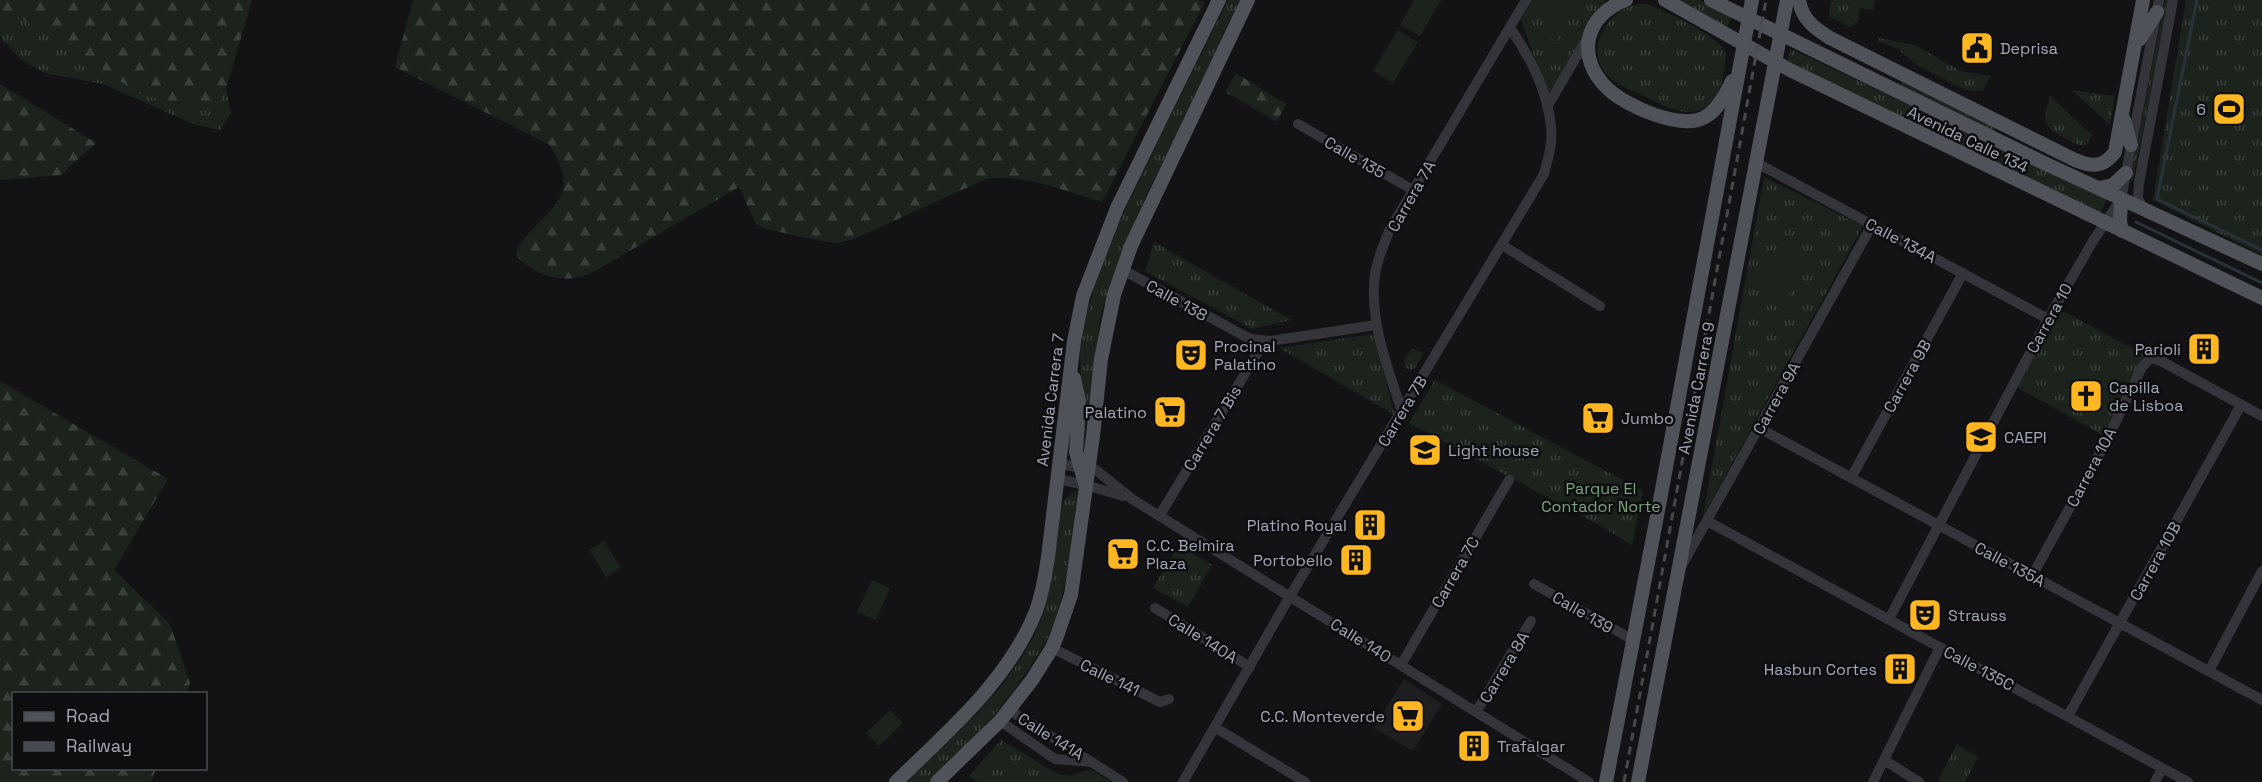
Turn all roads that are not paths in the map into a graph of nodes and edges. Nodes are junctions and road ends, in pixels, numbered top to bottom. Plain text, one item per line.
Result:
1 (1219, 0) edge
2 (1260, 0) edge
3 (1526, 0) edge
4 (1626, 0) edge
5 (1665, 0) edge
6 (1711, 0) edge
7 (1752, 0) edge
8 (1786, 0) edge
9 (1799, 0) edge
10 (2143, 0) edge
11 (2173, 0) edge
12 (1246, 5) edge
13 (2158, 6) edge
14 (1748, 20) junction
15 (1510, 28) junction
16 (1590, 32) junction
17 (1779, 35) junction
18 (1744, 44) junction
19 (2134, 48) junction
20 (1774, 61) junction
21 (1740, 65) junction
22 (1851, 69) junction
23 (1900, 73) junction
24 (1547, 107) junction
25 (2122, 115) junction
26 (1995, 120) junction
27 (1298, 124) dead end
28 (2131, 145) junction
29 (2075, 160) junction
30 (1755, 162) junction
31 (2044, 163) junction
32 (2126, 173) junction
33 (2099, 188) junction
34 (1413, 190) junction
35 (2121, 199) junction
36 (2143, 208) junction
37 (2104, 223) junction
38 (1872, 225) junction
39 (2122, 231) junction
40 (1502, 246) junction
41 (2262, 264) edge
42 (1123, 270) junction
43 (1963, 273) junction
44 (2262, 298) edge
45 (1600, 306) dead end
46 (2048, 319) junction
47 (1376, 325) junction
48 (1264, 342) junction
49 (1071, 368) junction
50 (2241, 405) junction
51 (1402, 411) junction
52 (2262, 416) edge
53 (1759, 428) junction
54 (1059, 464) junction
55 (1084, 467) junction
56 (1851, 478) junction
57 (1058, 479) junction
58 (1509, 480) dead end
59 (1086, 484) junction
60 (1132, 499) junction
61 (1160, 515) junction
62 (1707, 521) junction
63 (1939, 525) junction
64 (1679, 571) junction
65 (2262, 571) edge
66 (2032, 576) junction
67 (1534, 584) dead end
68 (1290, 596) junction
69 (1155, 608) dead end
70 (1889, 619) junction
71 (1532, 621) dead end
72 (2120, 623) junction
73 (1633, 640) junction
74 (1940, 647) junction
75 (1052, 648) junction
76 (1401, 665) junction
77 (1250, 667) junction
78 (2209, 671) junction
79 (1169, 699) dead end
80 (2262, 700) edge
81 (1476, 712) junction
82 (1005, 715) junction
83 (2068, 717) junction
84 (1216, 728) junction
85 (1884, 760) junction
86 (1092, 762) junction
87 (2162, 768) junction
88 (897, 782) edge
89 (937, 782) edge
90 (1123, 782) edge
91 (1183, 782) edge
92 (1305, 782) edge
93 (1589, 782) edge
94 (1606, 782) edge
95 (1638, 782) edge
96 (1873, 782) edge
97 (1919, 782) edge
98 (2155, 782) edge
99 (2188, 782) edge

1 - 49 main road, Avenida Carrera 7
2 - 12 main road
3 - 15 street, Carrera 7A
4 - 16 main road
5 - 18 main road, Avenida Calle 134
6 - 14 main road, Avenida Calle 134
7 - 14 main road, Avenida Carrera 9
8 - 17 main road, Avenida Carrera 9
9 - 23 main road
10 - 19 main road
11 - 36 street
12 - 42 main road
13 - 19 main road
13 - 28 street, Carrera 10
14 - 17 main road, Avenida Calle 134
14 - 18 main road, Avenida Carrera 9
15 - 24 street
15 - 34 street, Carrera 7A
16 - 21 main road
16 - 24 street
17 - 20 main road, Avenida Carrera 9
17 - 22 main road, Avenida Calle 134
18 - 20 main road, Avenida Calle 134
18 - 21 main road, Avenida Carrera 9
19 - 25 main road
20 - 30 main road, Avenida Carrera 9
20 - 37 main road, Avenida Calle 134
21 - 73 main road, Avenida Carrera 9
22 - 23 main road
22 - 31 main road, Avenida Calle 134
23 - 26 main road
24 - 40 street, Carrera 7B
25 - 28 main road
25 - 29 main road
26 - 29 main road
26 - 31 main road
27 - 34 street, Calle 135
28 - 32 street, Carrera 10
29 - 33 main road
30 - 38 street, Calle 134A
30 - 64 main road, Avenida Carrera 9
31 - 33 main road, Avenida Calle 134
32 - 33 main road
32 - 35 street, Carrera 10
33 - 35 main road, Avenida Calle 134
34 - 47 street, Carrera 7A
35 - 36 main road, Avenida Calle 134
35 - 37 street, Carrera 10
35 - 39 main road
36 - 41 main road, Avenida Calle 134
37 - 39 main road, Avenida Calle 134
37 - 46 street, Carrera 10
38 - 43 street, Calle 134A
38 - 53 street, Carrera 9A
39 - 44 main road, Avenida Calle 134
40 - 45 street
40 - 51 street, Carrera 7B
42 - 48 street, Calle 138
42 - 55 main road
43 - 46 street, Calle 134A
43 - 56 street, Carrera 9B
46 - 63 street, Carrera 10
47 - 48 street
47 - 51 street, Carrera 7A
48 - 61 street, Carrera 7 Bis
49 - 54 main road, Avenida Carrera 7
49 - 55 main road
50 - 52 street
50 - 66 street, Carrera 10A
50 - 72 street, Carrera 10B
51 - 68 street, Carrera 7B
53 - 56 street, Calle 135A
53 - 62 street, Carrera 9A
54 - 55 street, Calle 140
54 - 57 main road, Avenida Carrera 7
55 - 59 main road
55 - 60 street, Calle 140
56 - 63 street, Calle 135A
57 - 59 street, Calle 140
57 - 88 main road, Avenida Carrera 7
58 - 76 street, Carrera 7C
59 - 60 street, Calle 140
59 - 75 main road
60 - 61 street, Calle 140
61 - 68 street, Calle 140
62 - 64 street, Carrera 9A
62 - 70 street, Calle 135C
63 - 66 street, Calle 135A
63 - 70 street, Carrera 10
64 - 95 main road, Avenida Carrera 9
65 - 78 street
66 - 72 street, Calle 135A
67 - 73 street, Calle 139
68 - 76 street, Calle 140
68 - 77 street, Carrera 7B
69 - 77 street, Calle 140A
70 - 74 street, Calle 135C
71 - 81 street, Carrera 8A
72 - 78 street, Calle 135A
72 - 83 street, Carrera 10B
73 - 94 main road, Avenida Carrera 9
74 - 83 street, Calle 135C
74 - 85 street
75 - 79 street, Calle 141
75 - 82 main road
76 - 81 street, Calle 140
77 - 84 street, Carrera 7B
78 - 80 street, Calle 135A
81 - 93 street, Calle 140
82 - 86 street, Calle 141A
82 - 86 street, Calle 141A
82 - 89 main road
83 - 87 street, Calle 135C
84 - 91 street, Carrera 7B
84 - 92 street
85 - 96 street
85 - 97 street
86 - 90 street, Calle 141A
87 - 98 street
87 - 99 street, Calle 135C

